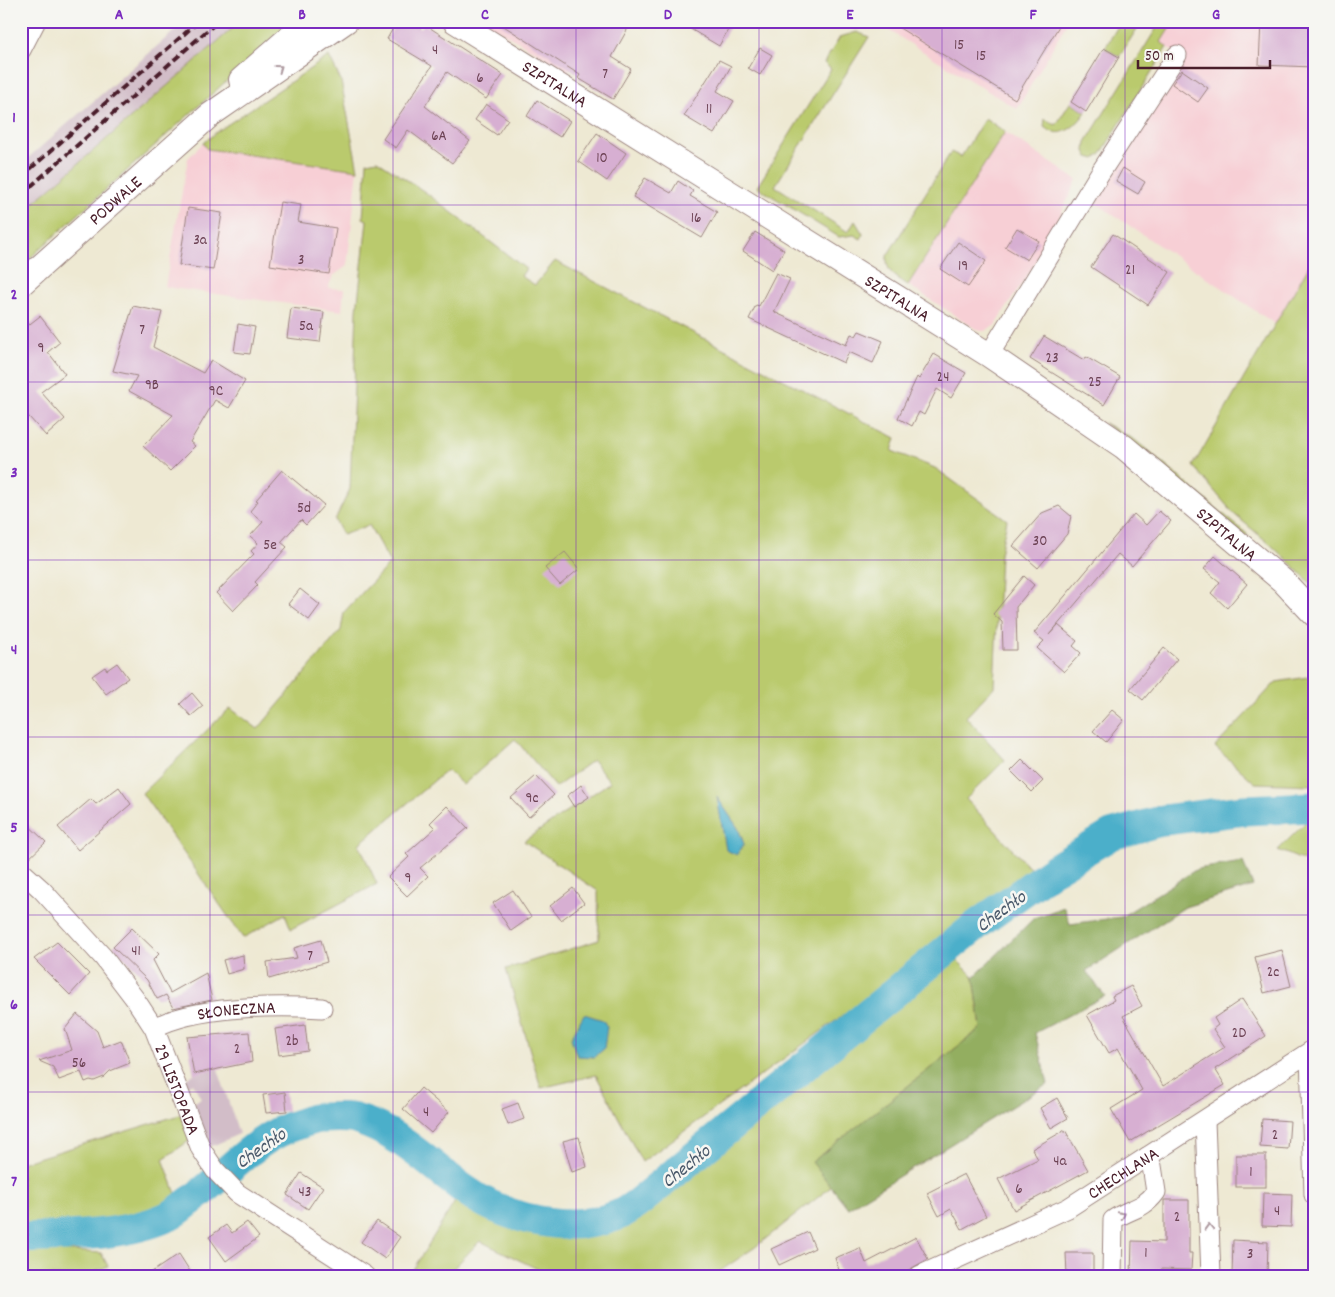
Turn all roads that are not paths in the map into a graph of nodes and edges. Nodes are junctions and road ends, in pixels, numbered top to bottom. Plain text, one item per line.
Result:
1 (36, 21) edge
2 (308, 21) edge
3 (346, 21) edge
4 (455, 21) edge
5 (21, 50) edge
6 (1177, 55) dead end
7 (210, 116) junction
8 (21, 284) edge
9 (989, 355) junction
10 (1314, 614) edge
11 (21, 871) edge
12 (322, 1008) dead end
13 (154, 1028) junction
14 (1312, 1051) edge
15 (1205, 1121) junction
16 (1147, 1156) junction
17 (1314, 1195) edge
18 (364, 1276) edge
19 (919, 1276) edge
20 (1112, 1276) edge
21 (1211, 1276) edge

1 - 5 street
2 - 7 street, PODWALE
7 -> 3 street, PODWALE
4 - 9 street, SZPITALNA
6 - 9 street
7 - 8 street, PODWALE
9 - 10 street, SZPITALNA
11 - 13 street, 29 LISTOPADA
12 - 13 street, SŁONECZNA
13 - 18 street, 29 LISTOPADA
14 - 15 street, CHECHLANA
14 - 17 street
15 - 16 street, CHECHLANA
21 -> 15 street
16 - 19 street, CHECHLANA
20 -> 16 street

